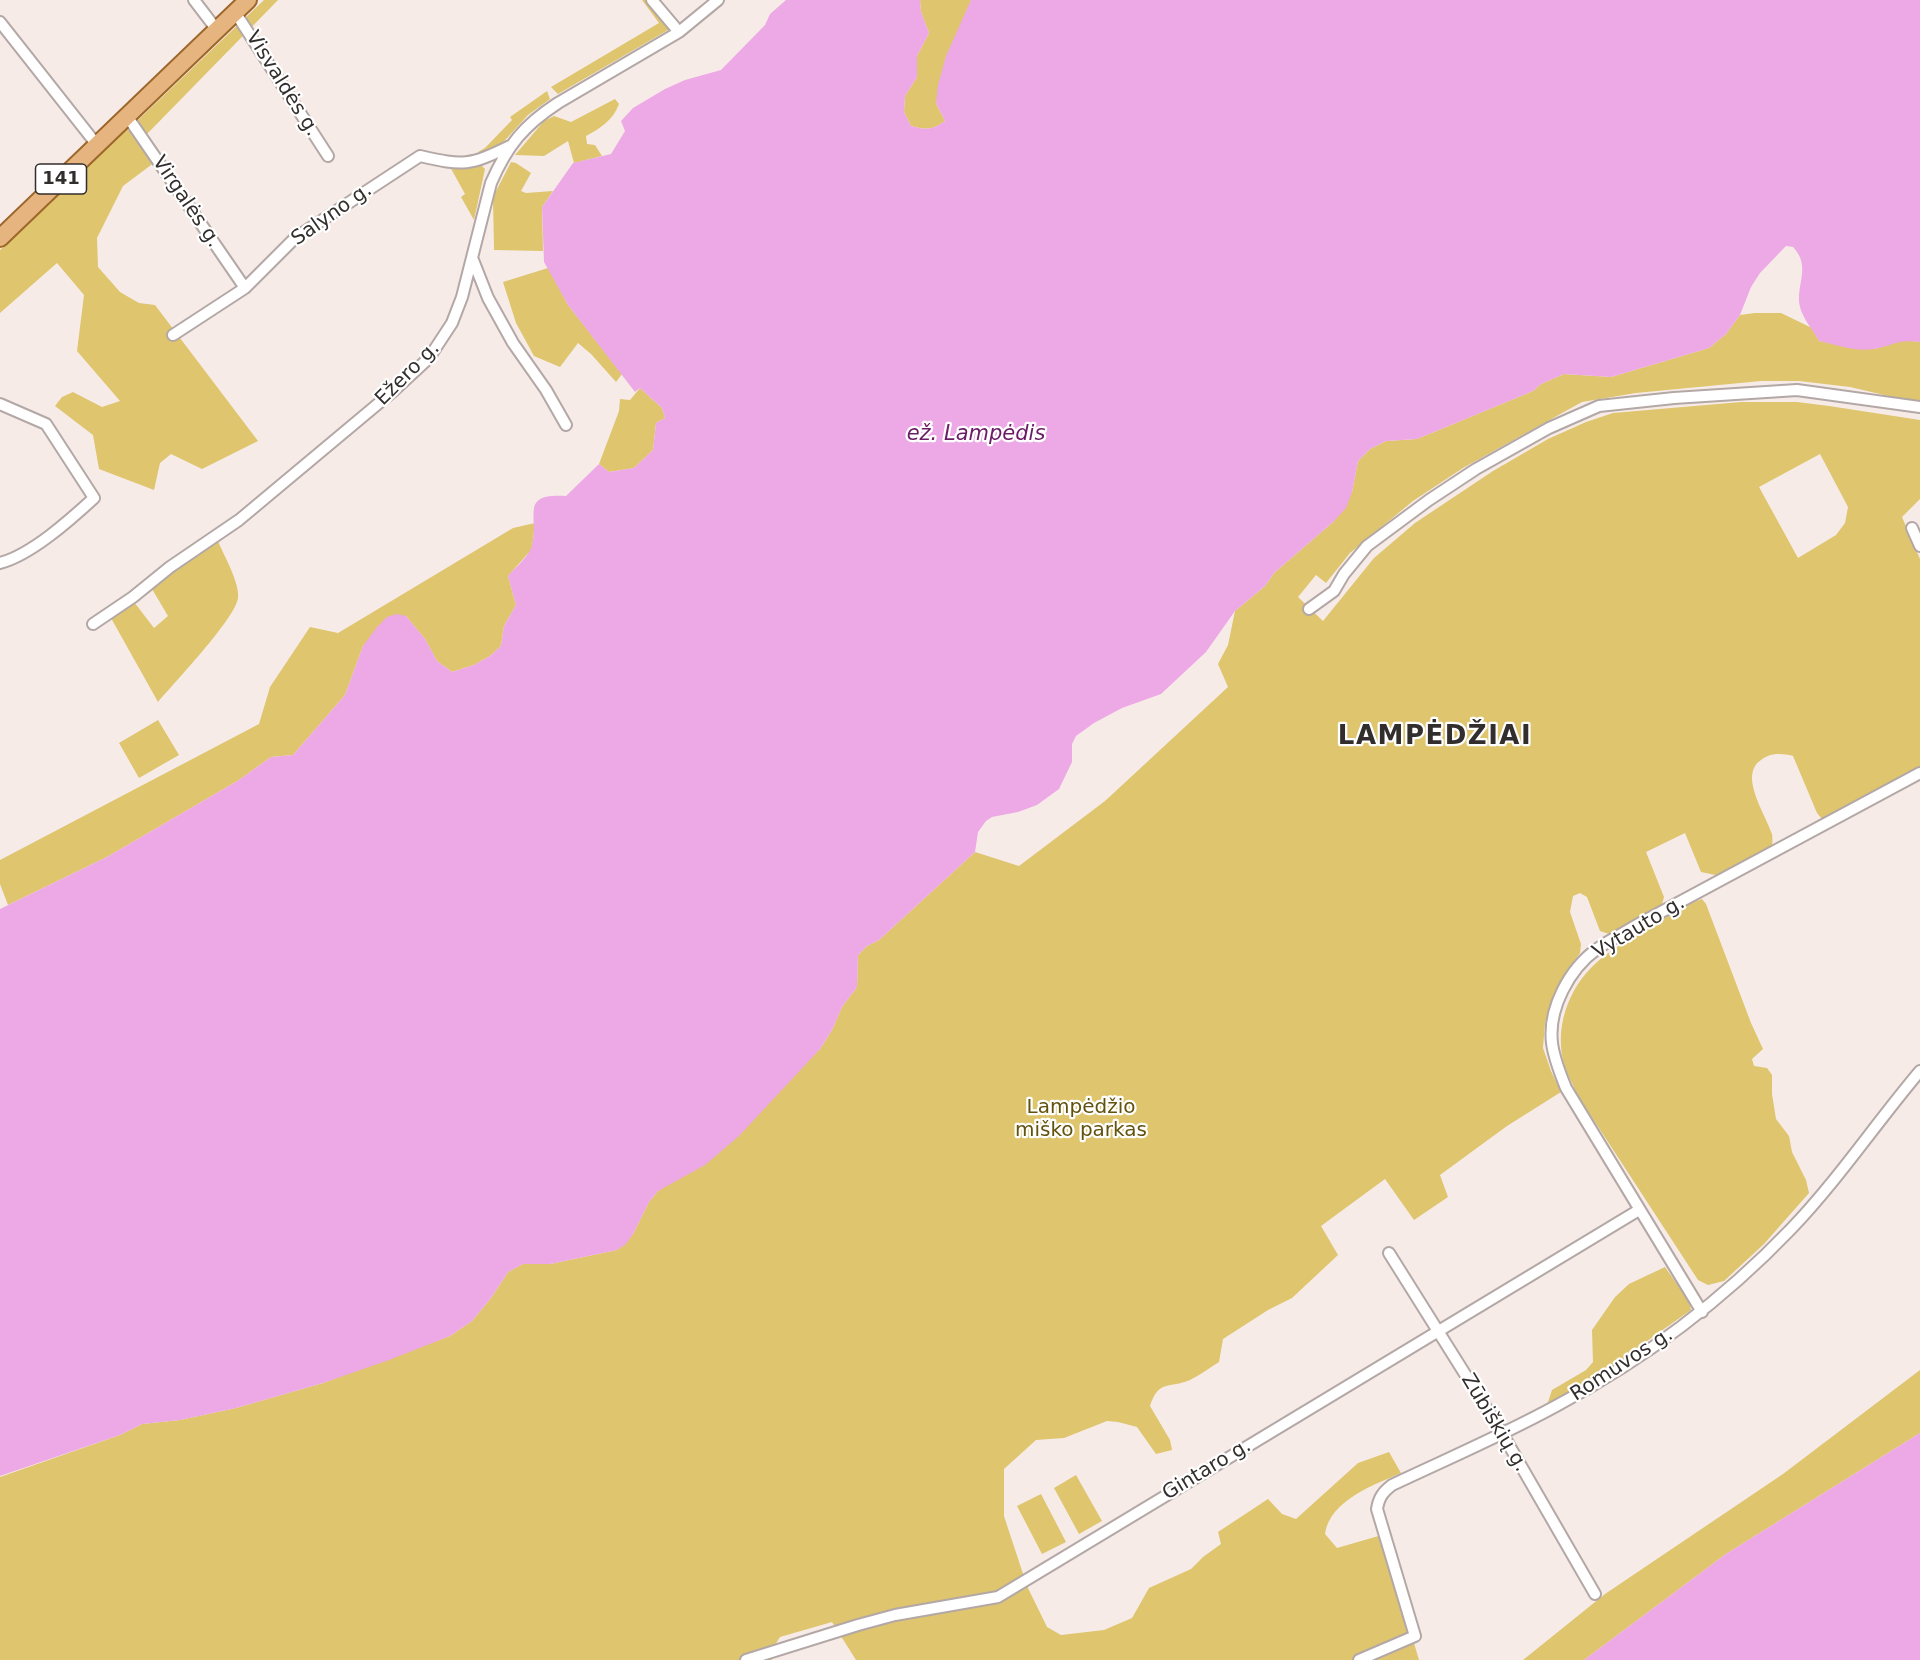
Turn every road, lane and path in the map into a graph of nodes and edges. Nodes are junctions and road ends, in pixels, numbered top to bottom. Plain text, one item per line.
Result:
1 (195, 0) edge
2 (248, 0) edge
3 (652, 0) edge
4 (718, 0) edge
5 (235, 12) junction
6 (0, 22) edge
7 (217, 30) junction
8 (679, 32) junction
9 (127, 116) junction
10 (97, 145) junction
11 (510, 146) junction
12 (328, 156) dead end
13 (0, 238) edge
14 (473, 260) junction
15 (244, 288) junction
16 (173, 335) dead end
17 (0, 404) edge
18 (1920, 407) edge
19 (566, 425) dead end
20 (1912, 528) dead end
21 (1920, 546) edge
22 (0, 563) edge
23 (1309, 609) dead end
24 (93, 624) dead end
25 (1920, 773) edge
26 (1920, 1071) edge
27 (1639, 1210) junction
28 (1389, 1253) dead end
29 (1702, 1312) junction
30 (1438, 1331) junction
31 (1502, 1433) junction
32 (1596, 1594) dead end
33 (746, 1660) edge
34 (1359, 1660) edge

1 - 7 street
2 - 5 main road, 141
3 - 8 street
4 - 8 street, Ežero g.
5 - 7 main road, 141
5 - 12 street, Visvaldės g.
6 - 10 street
7 - 9 main road, 141
8 - 11 street, Ežero g.
9 - 10 main road, 141
9 - 15 street, Virgalės g.
10 - 13 main road, 141
11 - 14 street, Ežero g.
11 - 15 street, Salyno g.
14 - 19 street
14 - 24 street, Ežero g.
15 - 16 street, Salyno g.
17 - 22 street
18 - 23 street
20 - 21 street
25 - 27 street, Vytauto g.
26 - 29 street, Romuvos g.
27 - 29 street, Vytauto g.
27 - 30 street, Gintaro g.
28 - 30 street, Zūbiškių g.
29 - 31 street, Romuvos g.
30 - 31 street, Zūbiškių g.
30 - 33 street, Gintaro g.
31 - 32 street, Zūbiškių g.
31 - 34 street, Romuvos g.

